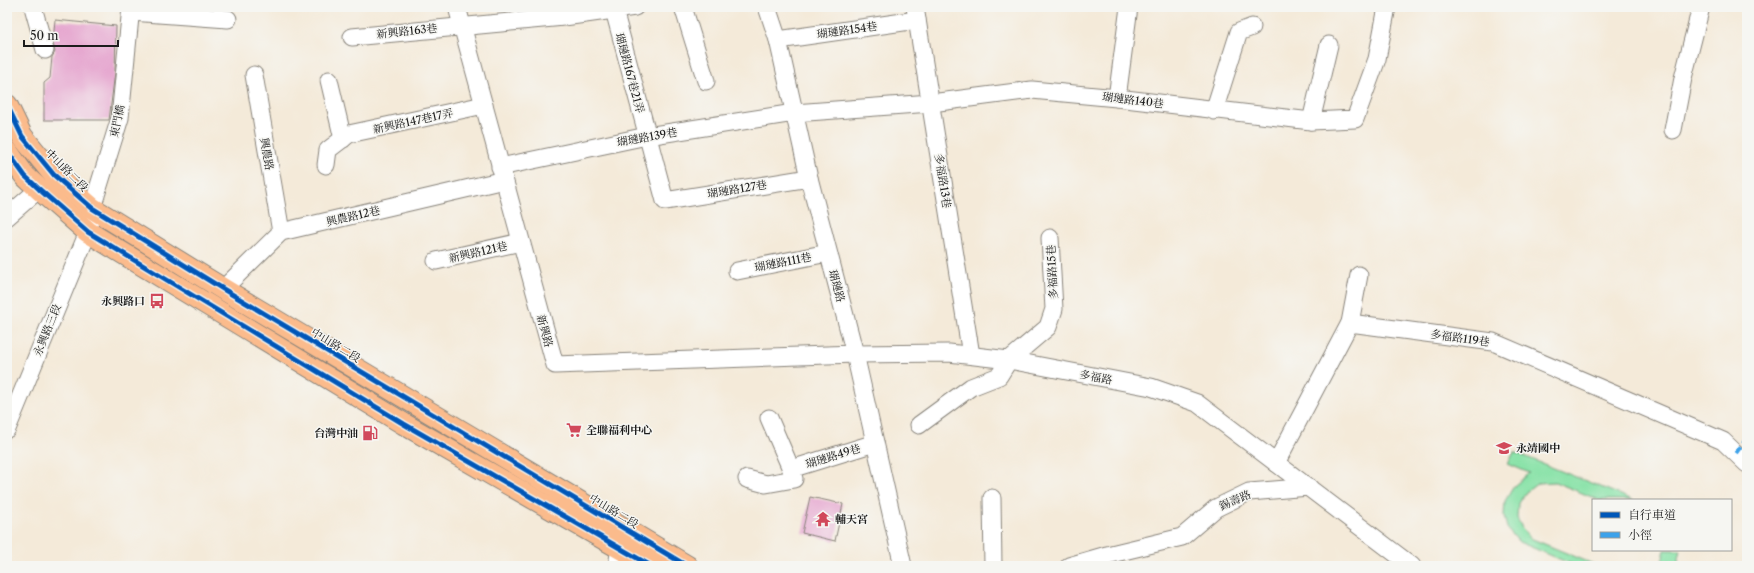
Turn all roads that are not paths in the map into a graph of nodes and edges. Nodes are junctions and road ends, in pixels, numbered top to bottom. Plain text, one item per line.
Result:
1 (33, 7) edge
2 (457, 7) edge
3 (635, 7) edge
4 (683, 7) edge
5 (767, 7) edge
6 (1129, 7) edge
7 (1387, 7) edge
8 (1701, 7) edge
9 (131, 9) edge
10 (614, 10) junction
11 (562, 12) edge
12 (916, 14) edge
13 (228, 19) dead end
14 (462, 25) junction
15 (1252, 27) dead end
16 (352, 37) dead end
17 (778, 40) junction
18 (1329, 46) dead end
19 (45, 50) dead end
20 (254, 76) dead end
21 (329, 80) dead end
22 (706, 81) dead end
23 (1116, 98) junction
24 (931, 103) junction
25 (7, 105) edge
26 (484, 105) junction
27 (1214, 111) junction
28 (794, 113) junction
29 (1311, 121) junction
30 (1673, 130) dead end
31 (647, 136) junction
32 (343, 139) junction
33 (7, 151) edge
34 (326, 166) dead end
35 (502, 173) junction
36 (809, 178) junction
37 (39, 190) junction
38 (665, 201) joint
39 (92, 208) junction
40 (7, 217) edge
41 (88, 232) junction
42 (281, 232) junction
43 (1050, 238) dead end
44 (521, 242) junction
45 (828, 253) junction
46 (436, 262) dead end
47 (737, 271) dead end
48 (1359, 275) dead end
49 (222, 289) junction
50 (1350, 323) junction
51 (855, 354) junction
52 (970, 355) junction
53 (1009, 360) junction
54 (769, 418) dead end
55 (919, 425) dead end
56 (7, 429) edge
57 (875, 443) junction
58 (1276, 463) junction
59 (1747, 464) edge
60 (791, 469) junction
61 (747, 479) dead end
62 (1309, 486) junction
63 (992, 498) dead end
64 (622, 549) edge
65 (1115, 559) edge
66 (651, 566) edge
67 (687, 566) edge
68 (903, 566) edge
69 (993, 566) edge
70 (1068, 566) edge
71 (1412, 566) edge

1 - 19 street
2 - 14 street, 新興路
3 - 10 street, 新興路163巷
4 - 22 street
5 - 17 street, 瑚璉路
6 - 23 street
7 - 29 street, 瑚璉路140巷
8 - 30 street
9 - 13 street
9 - 39 street, 東門橋
10 - 11 street, 新興路163巷
10 - 31 street, 瑚璉路167巷21弄
11 - 14 street, 新興路163巷
12 - 17 street, 瑚璉路154巷
12 - 24 street, 多福路13巷
14 - 16 street, 新興路163巷
14 - 26 street, 新興路
15 - 27 street
17 - 28 street, 瑚璉路
18 - 29 street
20 - 42 street, 興農路
21 - 32 street
23 - 24 street, 瑚璉路140巷
23 - 27 street, 瑚璉路140巷
24 - 28 street, 瑚璉路140巷
24 - 52 street, 多福路13巷
25 - 39 main road, 中山路二段
26 - 32 street, 新興路147巷17弄
26 - 35 street, 新興路
27 - 29 street, 瑚璉路140巷
28 - 31 street, 瑚璉路139巷
28 - 36 street, 瑚璉路
31 - 35 street, 瑚璉路139巷
31 - 38 street, 瑚璉路167巷21弄
32 - 34 street, 新興路147巷17弄
33 - 37 main road, 中山路二段
35 - 42 street, 興農路12巷
35 - 44 street, 新興路
36 - 38 street, 瑚璉路127巷
36 - 45 street, 瑚璉路
37 - 40 street
37 - 41 main road, 中山路二段
39 - 41 street, 東門橋
39 - 49 main road, 中山路二段
41 - 56 street, 永興路三段
41 - 64 main road, 中山路二段
42 - 49 street
43 - 53 street, 多福路15巷
44 - 46 street, 新興路121巷
44 - 51 street, 新興路
45 - 47 street, 瑚璉路111巷
45 - 51 street, 瑚璉路
48 - 50 street
49 - 64 main road, 中山路二段
50 - 58 street
50 - 59 street, 多福路119巷
51 - 52 street, 多福路
51 - 57 street, 瑚璉路
52 - 53 street, 多福路
53 - 55 street, 多福路15巷
53 - 58 street, 多福路
54 - 60 street, 瑚璉路49巷
57 - 60 street, 瑚璉路49巷
57 - 68 street, 瑚璉路
58 - 62 street, 多福路
60 - 61 street, 瑚璉路49巷
62 - 65 street, 錫壽路
62 - 71 street
63 - 69 street
64 - 66 main road, 中山路二段
64 - 67 main road, 中山路二段
65 - 70 street, 錫壽路

